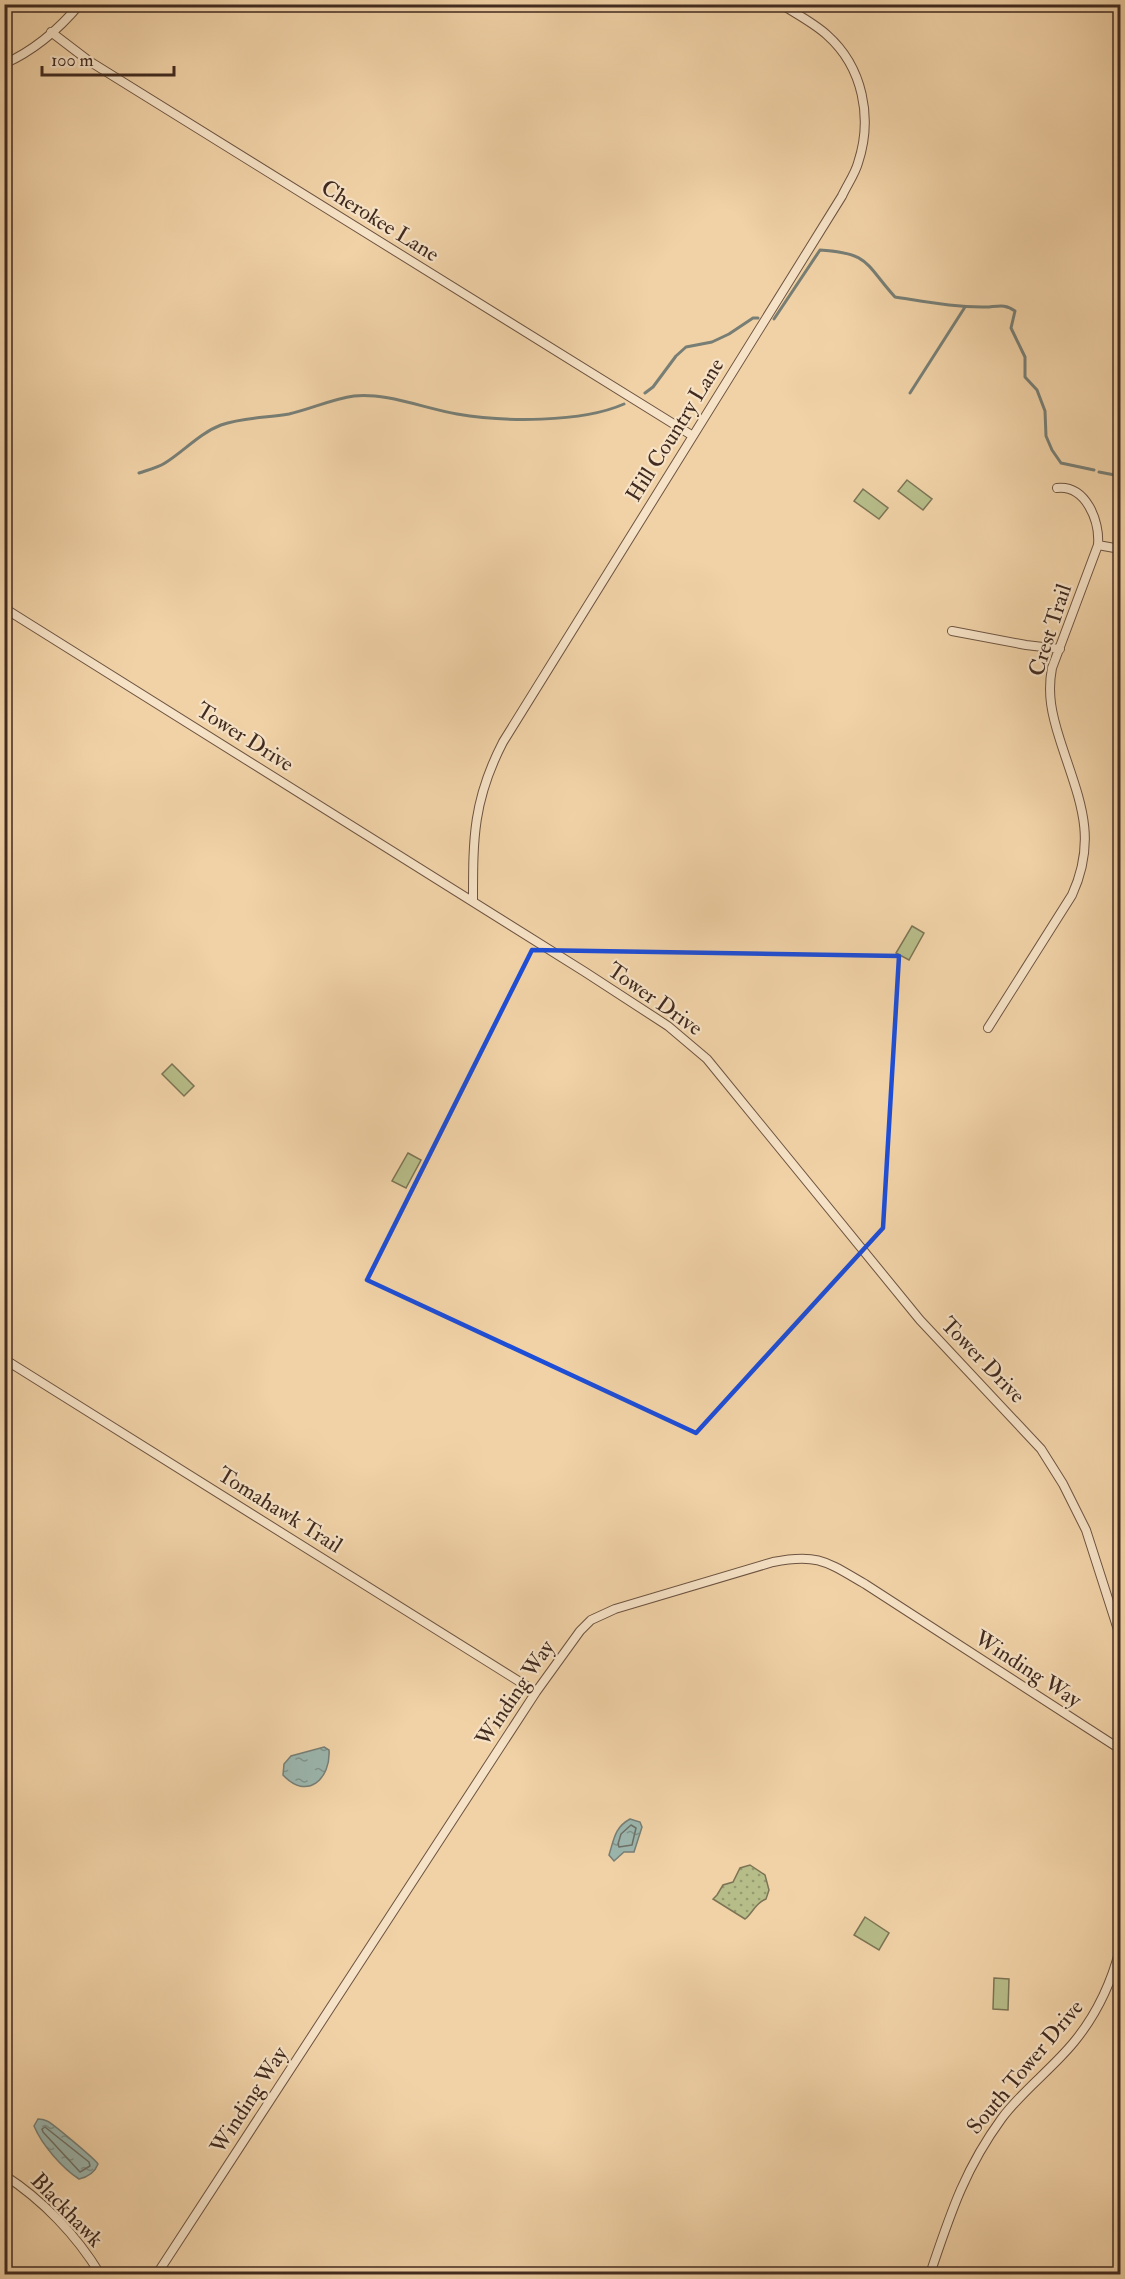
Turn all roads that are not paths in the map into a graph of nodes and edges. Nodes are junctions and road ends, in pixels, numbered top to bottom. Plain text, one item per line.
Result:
1 (80, 4) edge
2 (780, 4) edge
3 (51, 32) junction
4 (4, 64) edge
5 (693, 436) junction
6 (1057, 488) dead end
7 (1098, 545) junction
8 (1120, 549) edge
9 (4, 608) edge
10 (952, 631) dead end
11 (1059, 649) junction
12 (473, 901) junction
13 (988, 1028) dead end
14 (4, 1359) edge
15 (1117, 1610) edge
16 (1120, 1636) edge
17 (536, 1692) junction
18 (1108, 1740) junction
19 (1120, 1740) edge
20 (1120, 1749) edge
21 (1120, 1949) edge
22 (4, 2175) edge
23 (100, 2274) edge
24 (157, 2274) edge
25 (930, 2274) edge

1 - 3 street
2 - 5 street, Hill Country Lane
3 - 4 street
3 - 5 street, Cherokee Lane
5 - 12 street, Hill Country Lane
6 - 7 street, Crest Trail
7 - 8 street
7 - 11 street, Crest Trail
9 - 12 street, Tower Drive
10 - 11 street
11 - 13 street, Crest Trail
12 - 15 street, Tower Drive
14 - 17 street, Tomahawk Trail
15 - 16 street, Tower Drive
17 - 18 street, Winding Way
17 - 24 street, Winding Way
18 - 19 street, Winding Way
18 - 20 street, Winding Way
21 - 25 street, South Tower Drive
22 - 23 street, Blackhawk

